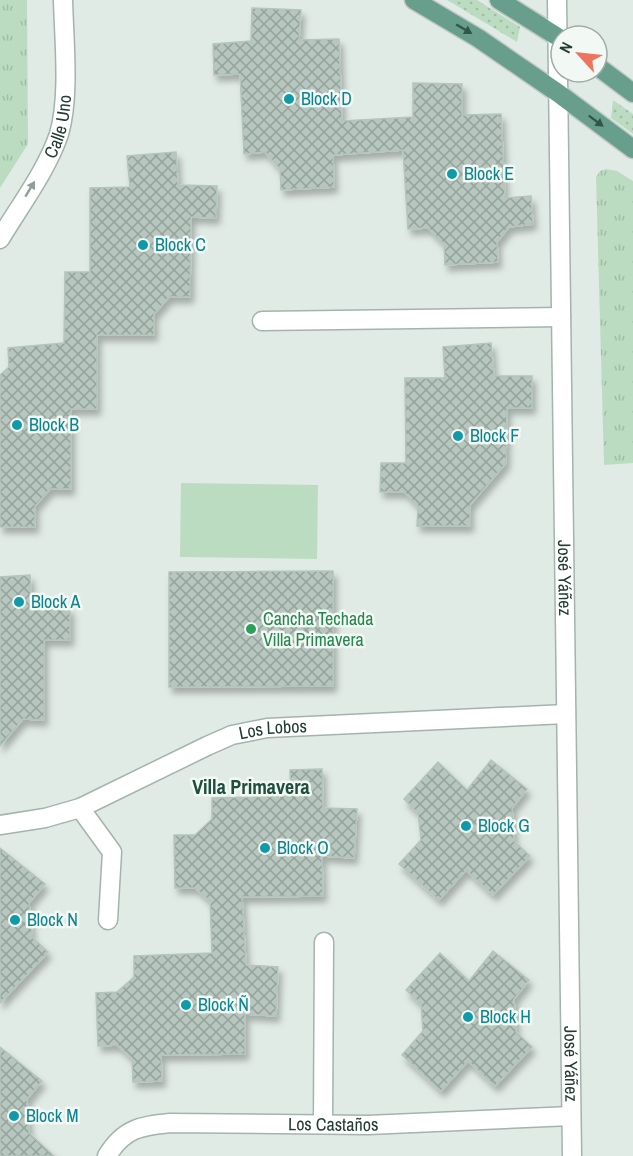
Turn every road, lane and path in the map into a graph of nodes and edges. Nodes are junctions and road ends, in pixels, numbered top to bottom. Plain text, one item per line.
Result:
1 (63, 0) edge
2 (414, 0) edge
3 (499, 0) edge
4 (557, 0) edge
5 (558, 24) edge
6 (549, 32) edge
7 (609, 75) edge
8 (558, 84) edge
9 (558, 93) junction
10 (633, 93) edge
11 (633, 149) edge
12 (0, 239) edge
13 (561, 317) junction
14 (262, 321) dead end
15 (566, 714) junction
16 (80, 808) junction
17 (0, 825) edge
18 (108, 920) dead end
19 (324, 942) dead end
20 (571, 1116) junction
21 (323, 1124) junction
22 (107, 1156) edge
23 (572, 1156) edge

12 -> 1 street, Calle Uno
2 -> 9 main road
3 - 6 main road
4 - 5 street, José Yáñez
7 - 10 main road
8 - 9 street, José Yáñez
9 -> 11 main road
9 - 13 street, José Yáñez
13 - 14 street
13 - 15 street, José Yáñez
15 - 16 street, Los Lobos
15 - 20 street, José Yáñez
16 - 17 street, Los Lobos
16 - 18 street
19 - 21 street
20 - 21 street, Los Castaños
20 - 23 street, José Yáñez
21 - 22 street, Los Castaños

